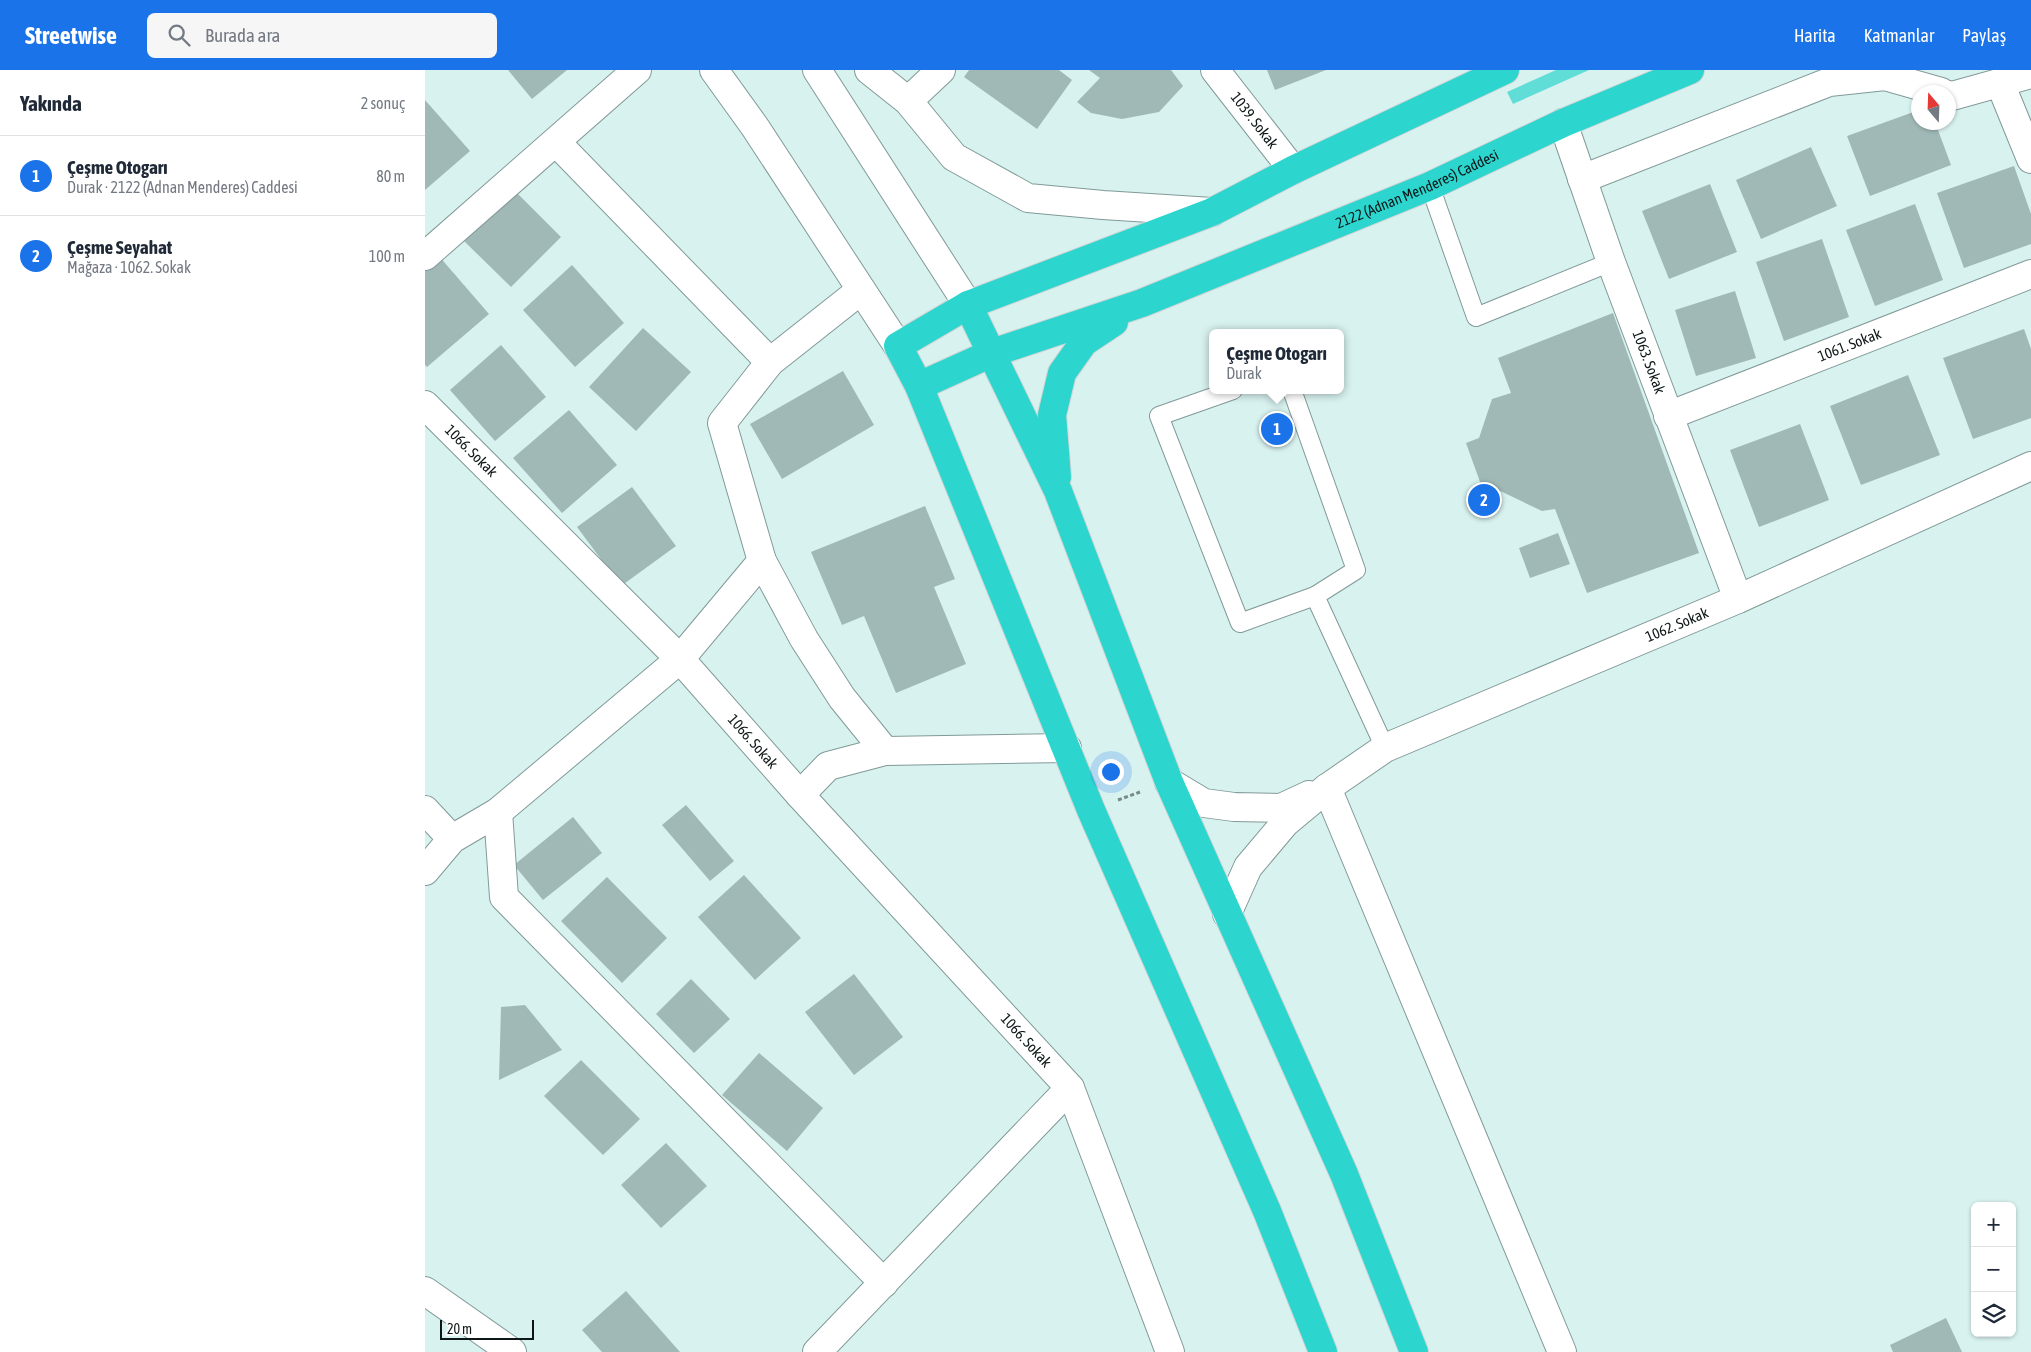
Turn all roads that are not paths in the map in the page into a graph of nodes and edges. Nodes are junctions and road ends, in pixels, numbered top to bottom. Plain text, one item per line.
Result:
1 (637, 70) edge
2 (714, 70) edge
3 (817, 70) edge
4 (869, 70) edge
5 (941, 70) edge
6 (1215, 70) edge
7 (1505, 70) edge
8 (1690, 70) edge
9 (2031, 74) edge
10 (2000, 83) junction
11 (1916, 85) edge
12 (1956, 95) edge
13 (908, 100) junction
14 (1563, 124) junction
15 (556, 142) junction
16 (2031, 159) edge
17 (1293, 170) junction
18 (1582, 179) junction
19 (1430, 186) junction
20 (1213, 212) junction
21 (425, 256) edge
22 (1611, 262) junction
23 (2031, 274) edge
24 (861, 290) junction
25 (1143, 303) junction
26 (968, 305) junction
27 (898, 346) junction
28 (991, 353) junction
29 (770, 362) junction
30 (919, 386) junction
31 (1222, 394) edge
32 (1293, 394) edge
33 (425, 405) edge
34 (1668, 416) junction
35 (2031, 466) edge
36 (1058, 491) junction
37 (762, 561) junction
38 (1315, 596) junction
39 (1738, 599) junction
40 (680, 659) junction
41 (1067, 748) junction
42 (1385, 748) junction
43 (885, 750) junction
44 (1169, 782) junction
45 (1327, 788) junction
46 (800, 795) junction
47 (425, 810) edge
48 (498, 812) junction
49 (452, 839) junction
50 (425, 871) edge
51 (1227, 914) junction
52 (1070, 1088) junction
53 (884, 1283) junction
54 (425, 1291) edge
55 (512, 1352) edge
56 (817, 1352) edge
57 (1170, 1352) edge
58 (1323, 1352) edge
59 (1414, 1352) edge
60 (1562, 1352) edge

1 - 15 street
2 - 24 street
3 - 26 street
4 - 13 street
5 - 13 street
6 - 17 street, 1039. Sokak
7 - 17 highway
8 - 14 highway, 2122 (Adnan Menderes) Caddesi
9 - 10 street
10 - 12 street
10 - 16 street
11 - 18 street
13 - 20 street
14 - 18 street, 1063. Sokak
14 - 19 highway, 2122 (Adnan Menderes) Caddesi
15 - 21 street
15 - 29 street
17 - 20 highway
18 - 22 street, 1063. Sokak
19 - 22 lane
19 - 25 highway, 2122 (Adnan Menderes) Caddesi
20 - 26 highway
22 - 34 street, 1063. Sokak
23 - 34 street, 1061. Sokak
24 - 27 street
24 - 29 street
25 - 28 highway
25 - 36 highway
26 - 27 highway
26 - 28 highway
27 - 30 highway
28 - 30 highway
28 - 36 highway
29 - 37 street
30 - 41 highway
31 - 38 lane
32 - 38 lane
33 - 40 street, 1066. Sokak
34 - 39 street, 1063. Sokak
35 - 39 street, 1062. Sokak
36 - 44 highway
37 - 40 street
37 - 43 street
38 - 42 lane
39 - 42 street, 1062. Sokak
40 - 46 street, 1066. Sokak
40 - 48 street
41 - 43 street
41 - 58 highway
42 - 45 street, 1062. Sokak
43 - 46 street
44 - 45 street
44 - 51 highway
45 - 51 street
45 - 60 street
46 - 52 street, 1066. Sokak
47 - 49 street
48 - 49 street
48 - 53 street
49 - 50 street
51 - 59 highway
52 - 53 street
52 - 57 street
53 - 56 street
54 - 55 street

